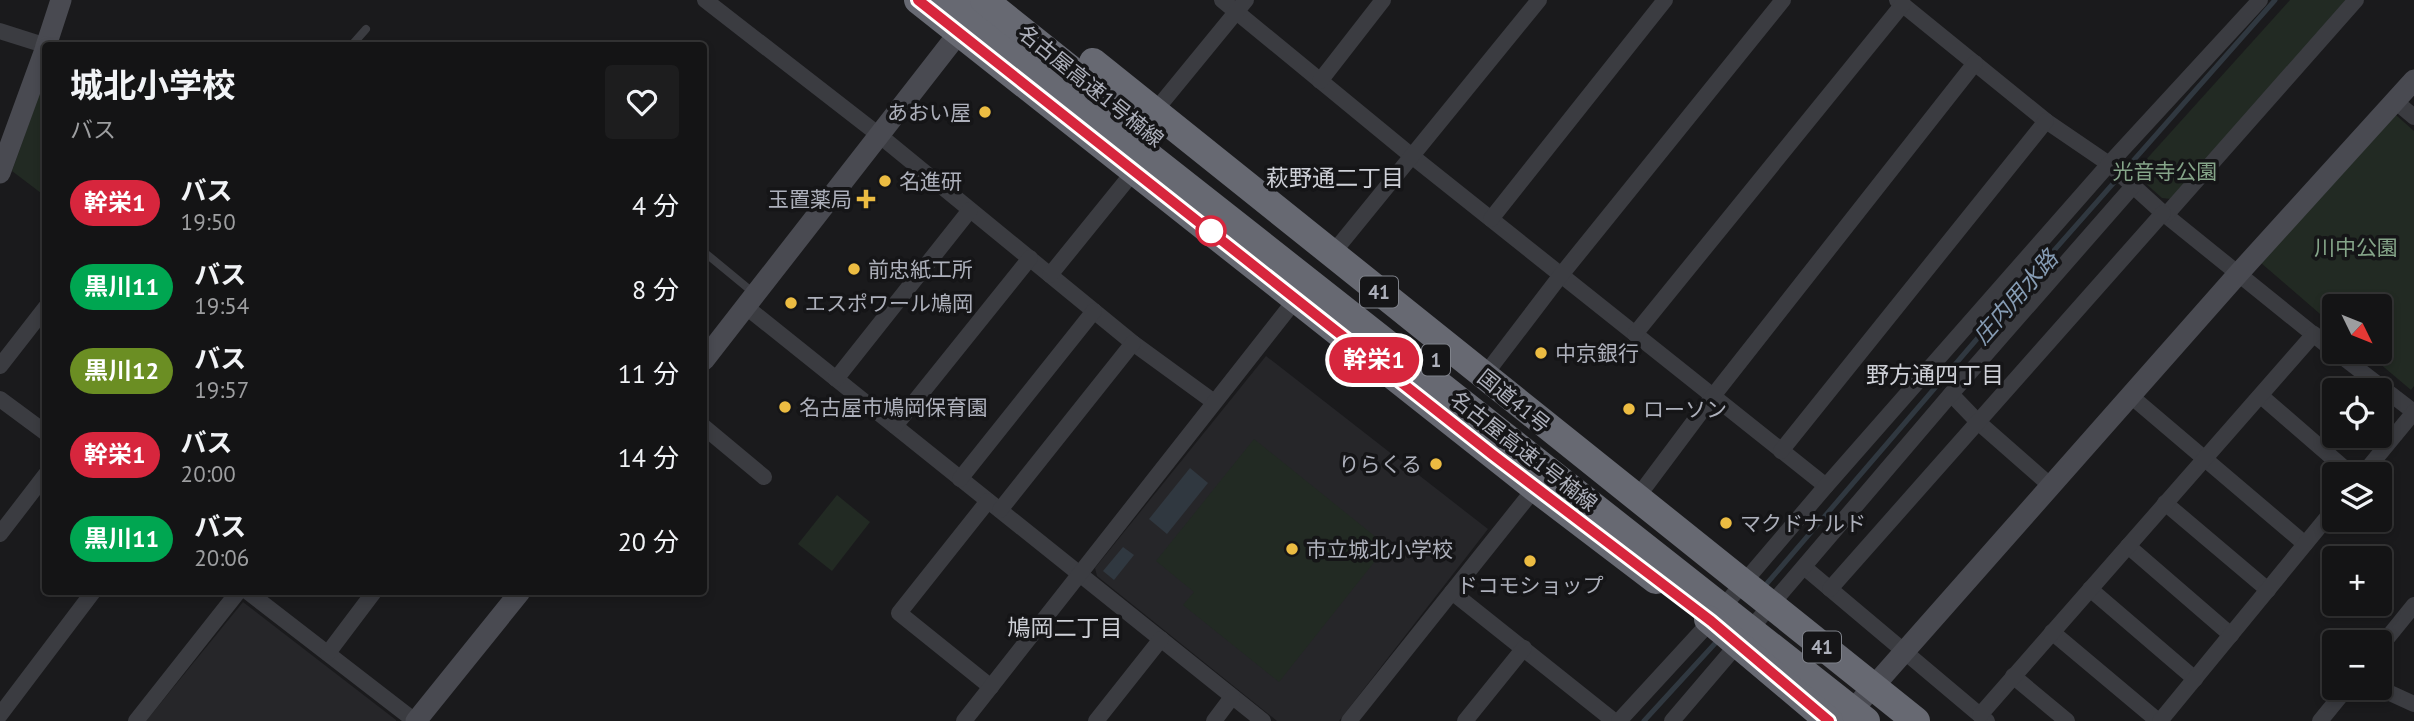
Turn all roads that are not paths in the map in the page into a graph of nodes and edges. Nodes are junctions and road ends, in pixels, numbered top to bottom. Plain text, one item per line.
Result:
1 (61, 0) edge
2 (705, 0) edge
3 (918, 0) edge
4 (951, 0) edge
5 (984, 0) edge
6 (1015, 0) edge
7 (1222, 0) edge
8 (1383, 0) edge
9 (1539, 0) edge
10 (1665, 0) edge
11 (1783, 0) edge
12 (2260, 0) edge
13 (2357, 0) edge
14 (1900, 2) edge
15 (1241, 6) edge
16 (366, 29) dead end
17 (0, 31) edge
18 (959, 32) junction
19 (47, 42) edge
20 (355, 42) edge
21 (42, 45) edge
22 (42, 57) edge
23 (1975, 63) junction
24 (2414, 80) edge
25 (1320, 81) junction
26 (2395, 101) junction
27 (1155, 111) junction
28 (2414, 117) edge
29 (2046, 121) junction
30 (879, 135) junction
31 (1413, 157) junction
32 (2112, 167) junction
33 (1135, 170) junction
34 (0, 173) edge
35 (2132, 183) junction
36 (970, 210) junction
37 (2164, 214) junction
38 (1491, 219) junction
39 (1332, 254) junction
40 (707, 255) edge
41 (1030, 258) junction
42 (2238, 274) junction
43 (1050, 275) junction
44 (1561, 275) junction
45 (1296, 299) junction
46 (750, 300) junction
47 (1094, 311) junction
48 (42, 312) edge
49 (1635, 334) junction
50 (2314, 334) junction
51 (2322, 340) edge
52 (1133, 343) junction
53 (707, 356) edge
54 (2352, 364) edge
55 (0, 366) edge
56 (1484, 376) junction
57 (836, 379) junction
58 (1951, 394) junction
59 (1713, 396) junction
60 (2261, 396) junction
61 (2132, 397) junction
62 (0, 399) edge
63 (1214, 402) junction
64 (2414, 412) edge
65 (1978, 422) junction
66 (895, 426) junction
67 (42, 430) edge
68 (707, 430) edge
69 (1782, 451) junction
70 (2203, 458) junction
71 (2337, 462) edge
72 (2373, 462) edge
73 (764, 477) dead end
74 (960, 478) junction
75 (42, 479) edge
76 (1826, 486) junction
77 (2052, 487) junction
78 (1535, 488) junction
79 (1636, 499) junction
80 (2165, 503) junction
81 (994, 505) junction
82 (2322, 523) edge
83 (0, 534) edge
84 (2305, 544) junction
85 (2128, 546) junction
86 (1804, 567) junction
87 (1078, 573) junction
88 (1749, 575) junction
89 (1830, 589) junction
90 (2090, 589) junction
91 (2268, 590) junction
92 (1452, 592) junction
93 (91, 595) edge
94 (236, 595) edge
95 (252, 595) edge
96 (372, 595) edge
97 (518, 595) edge
98 (1778, 598) junction
99 (2414, 605) edge
100 (1711, 621) junction
101 (2052, 632) junction
102 (2392, 632) edge
103 (2231, 635) junction
104 (1161, 639) junction
105 (1738, 645) junction
106 (1524, 648) junction
107 (1905, 652) junction
108 (327, 653) junction
109 (2013, 676) junction
110 (2195, 679) junction
111 (991, 687) junction
112 (1874, 688) junction
113 (2392, 694) edge
114 (1232, 697) junction
115 (2337, 700) edge
116 (2414, 704) edge
117 (0, 715) edge
118 (1983, 718) edge
119 (136, 721) edge
120 (416, 721) edge
121 (964, 721) edge
122 (1096, 721) edge
123 (1214, 721) edge
124 (1263, 721) edge
125 (1349, 721) edge
126 (1465, 721) edge
127 (1617, 721) edge
128 (1672, 721) edge
129 (1829, 721) edge
130 (1843, 721) edge
131 (1866, 721) edge
132 (1888, 721) edge
133 (1916, 721) edge
134 (2067, 721) edge
135 (2159, 721) edge
136 (2320, 721) edge

1 - 19 street
2 - 30 street
3 - 18 highway, 41
4 - 131 highway, 名古屋高速1号楠線 / 1
5 - 18 street
5 - 132 highway, 名古屋高速1号楠線 / 1
6 - 27 highway, 国道41号 / 41
7 - 15 street
8 - 25 street
9 - 31 street
10 - 38 street
11 - 44 street
12 - 32 street
13 - 37 street
14 - 23 street
14 - 49 street
15 - 25 street
15 - 27 street
16 - 20 lane
17 - 21 street
18 - 30 street
18 - 33 highway, 41
22 - 34 street
23 - 29 street
23 - 59 street
24 - 26 street
25 - 31 street
26 - 28 street
26 - 42 street
27 - 39 highway, 国道41号 / 41
29 - 32 street
29 - 69 street
30 - 36 street
30 - 46 street
31 - 38 street
31 - 39 street
32 - 35 street
32 - 76 street
33 - 43 street
33 - 45 highway, 41
35 - 37 street
35 - 58 street
36 - 41 street
36 - 57 street
37 - 42 street
37 - 65 street
38 - 44 street
39 - 56 highway, 国道41号 / 41
40 - 46 lane
41 - 43 street
41 - 66 street
42 - 50 street
42 - 61 street
43 - 47 street
44 - 49 street
44 - 56 street
45 - 63 street
45 - 78 highway, 41
46 - 53 street
46 - 57 street
47 - 52 street
47 - 74 street
48 - 55 street
49 - 59 street
50 - 51 street
50 - 60 street
52 - 63 street
52 - 81 street
54 - 64 street
56 - 79 highway, 国道41号 / 41
57 - 66 street
58 - 65 street
58 - 86 street
59 - 69 street
59 - 79 street
60 - 70 street
60 - 71 street
61 - 70 street
61 - 77 street
62 - 67 street
63 - 87 street
64 - 72 street
65 - 77 street
65 - 89 street
66 - 74 street
68 - 73 street
69 - 76 street
70 - 80 street
70 - 84 street
74 - 81 street
75 - 83 street
76 - 88 street
77 - 107 street
78 - 92 street
78 - 100 highway, 41
79 - 88 highway, 国道41号 / 41
80 - 85 street
80 - 91 street
81 - 87 street
81 - 111 street
82 - 84 street
84 - 91 street
85 - 90 street
85 - 103 street
86 - 89 street
86 - 98 street
87 - 104 street
87 - 111 street
88 - 98 highway, 国道41号 / 41
88 - 100 street
89 - 107 street
90 - 101 street
90 - 110 street
91 - 103 street
92 - 106 street
92 - 125 street
93 - 117 street
94 - 119 street
95 - 108 street
96 - 108 street
97 - 120 street
98 - 105 street
98 - 112 highway, 国道41号 / 41
99 - 102 street
100 - 105 highway, 41
100 - 127 street
101 - 109 street
101 - 135 street
103 - 110 street
104 - 114 street
104 - 122 street
105 - 128 street
105 - 129 highway, 41
106 - 126 street
106 - 127 street
107 - 112 street
107 - 118 street
108 - 120 street
109 - 118 street
109 - 134 street
110 - 135 street
111 - 121 street
112 - 130 street
112 - 133 highway, 国道41号 / 41
113 - 116 street
114 - 123 street
114 - 124 street
115 - 136 street

